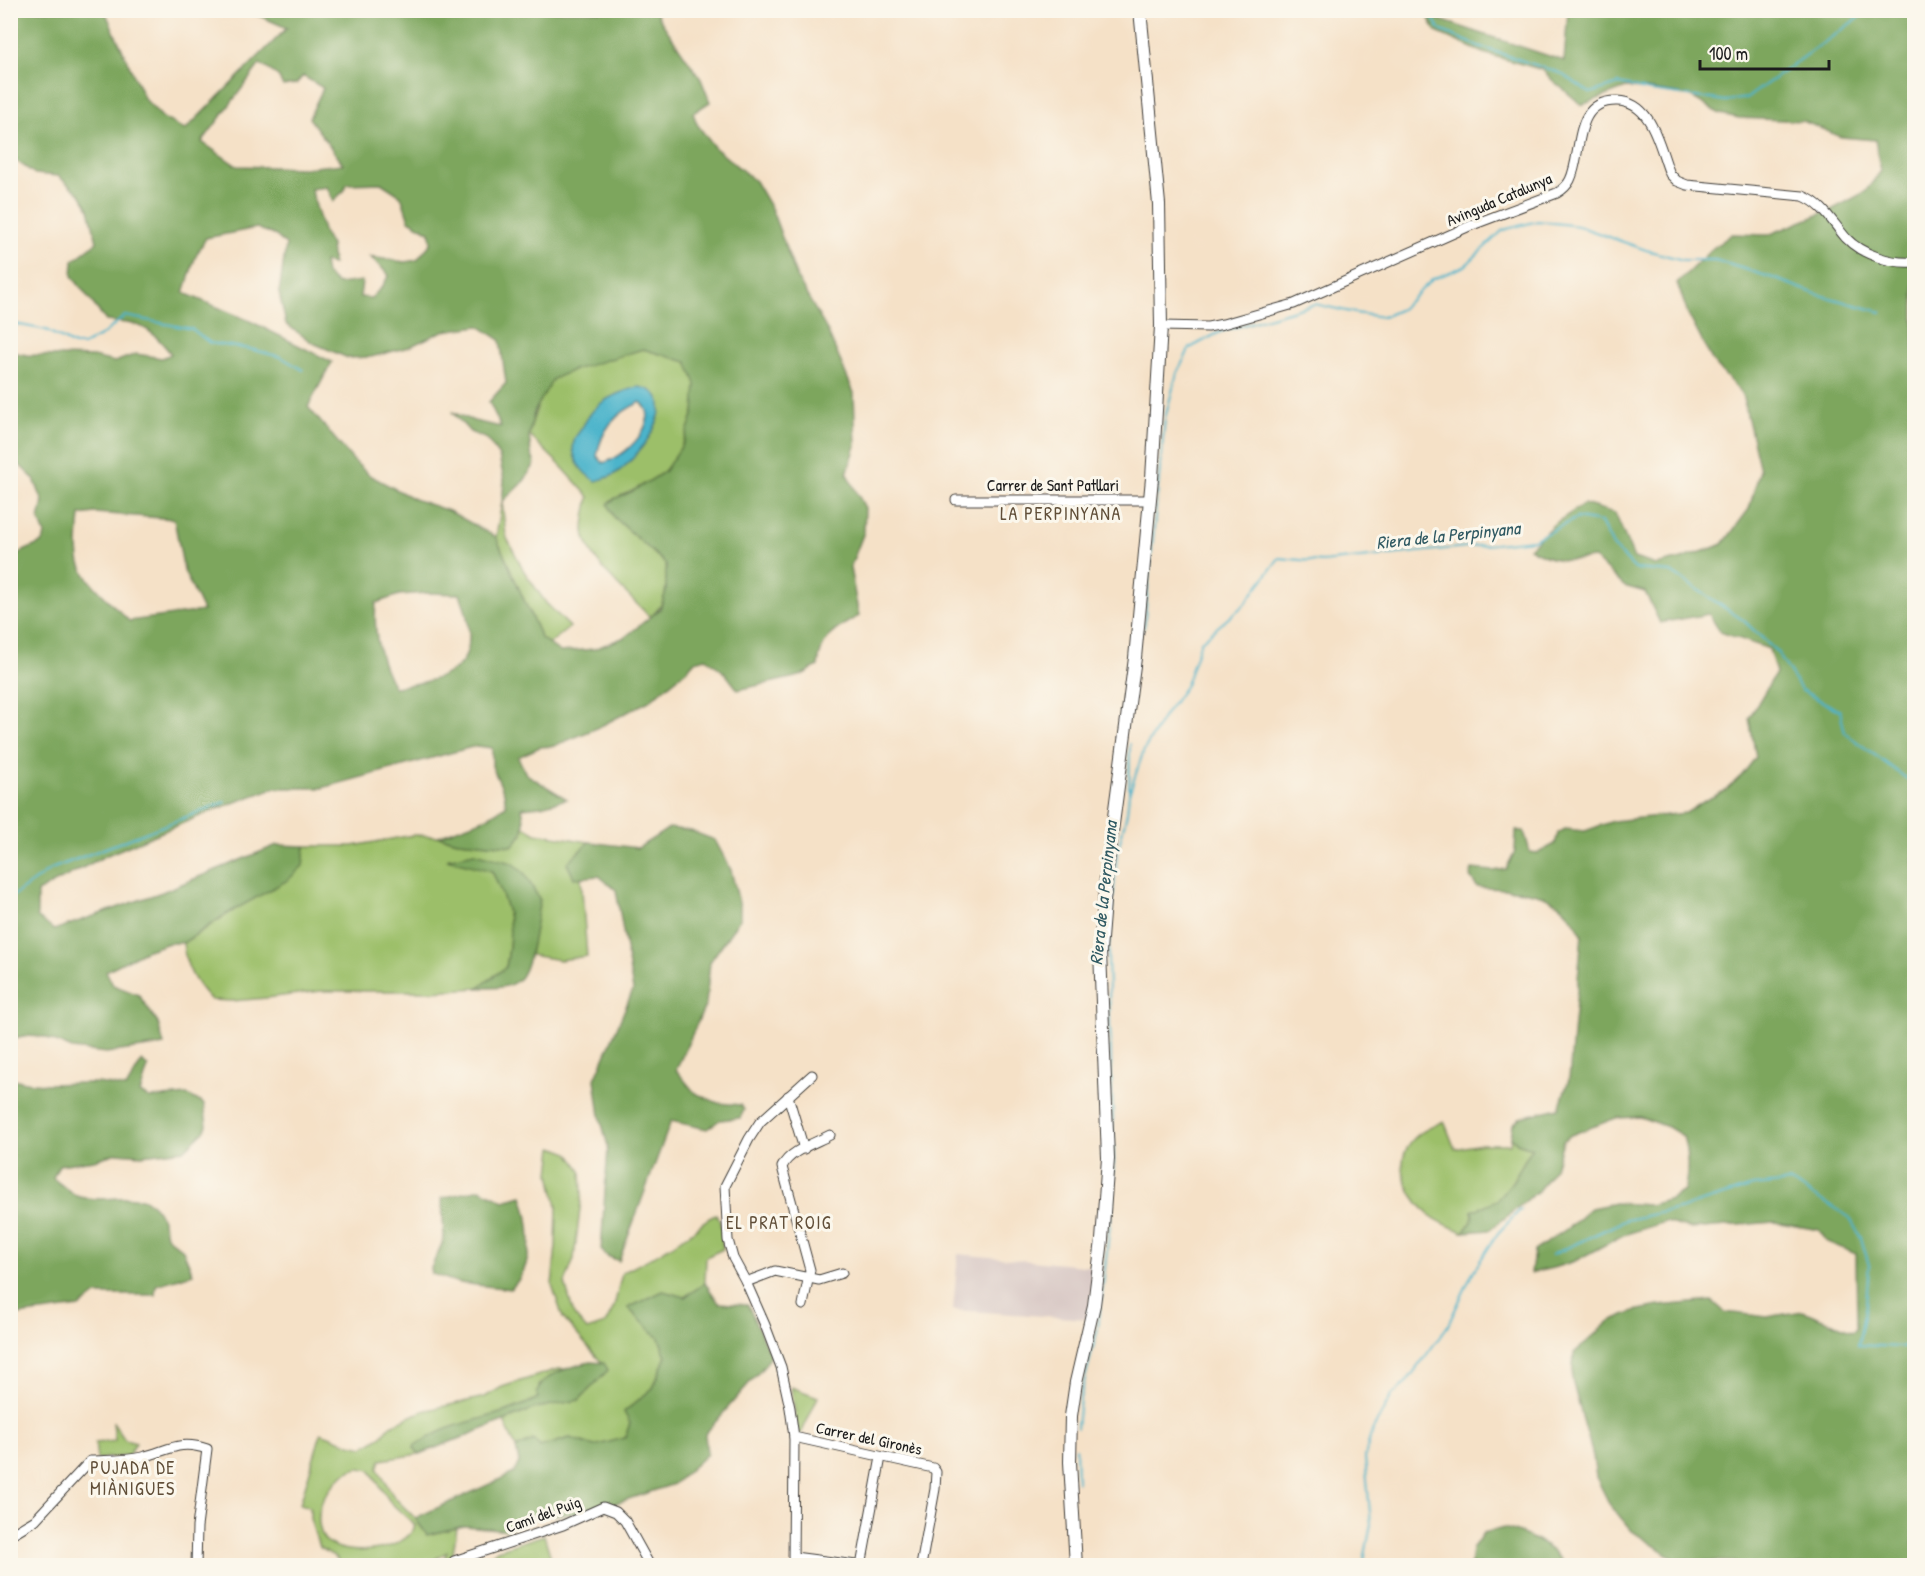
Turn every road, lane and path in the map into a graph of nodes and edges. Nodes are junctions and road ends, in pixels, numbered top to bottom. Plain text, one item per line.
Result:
1 (1140, 10) edge
2 (1914, 262) edge
3 (1161, 326) junction
4 (956, 500) dead end
5 (1150, 500) junction
6 (812, 1075) dead end
7 (788, 1096) junction
8 (830, 1135) dead end
9 (804, 1149) junction
10 (842, 1274) dead end
11 (807, 1277) junction
12 (746, 1282) junction
13 (803, 1305) dead end
14 (794, 1437) junction
15 (880, 1457) junction
16 (10, 1535) edge
17 (454, 1561) dead end
18 (794, 1561) edge
19 (862, 1565) edge
20 (196, 1566) edge
21 (650, 1566) edge
22 (921, 1566) edge
23 (1076, 1566) edge

1 - 3 street
2 - 3 street, Avinguda Catalunya
3 - 5 street
4 - 5 street, Carrer de Sant Patllari
5 - 23 street
6 - 7 street
7 - 9 street
7 - 12 street
8 - 9 street
9 - 11 street
10 - 11 street
11 - 12 street
11 - 13 street
12 - 14 street
14 - 15 street, Carrer del Gironès
14 - 18 street
15 - 19 street
15 - 22 street, Carrer del Gironès
16 - 20 street
17 - 21 street, Camí del Puig
18 - 19 street

